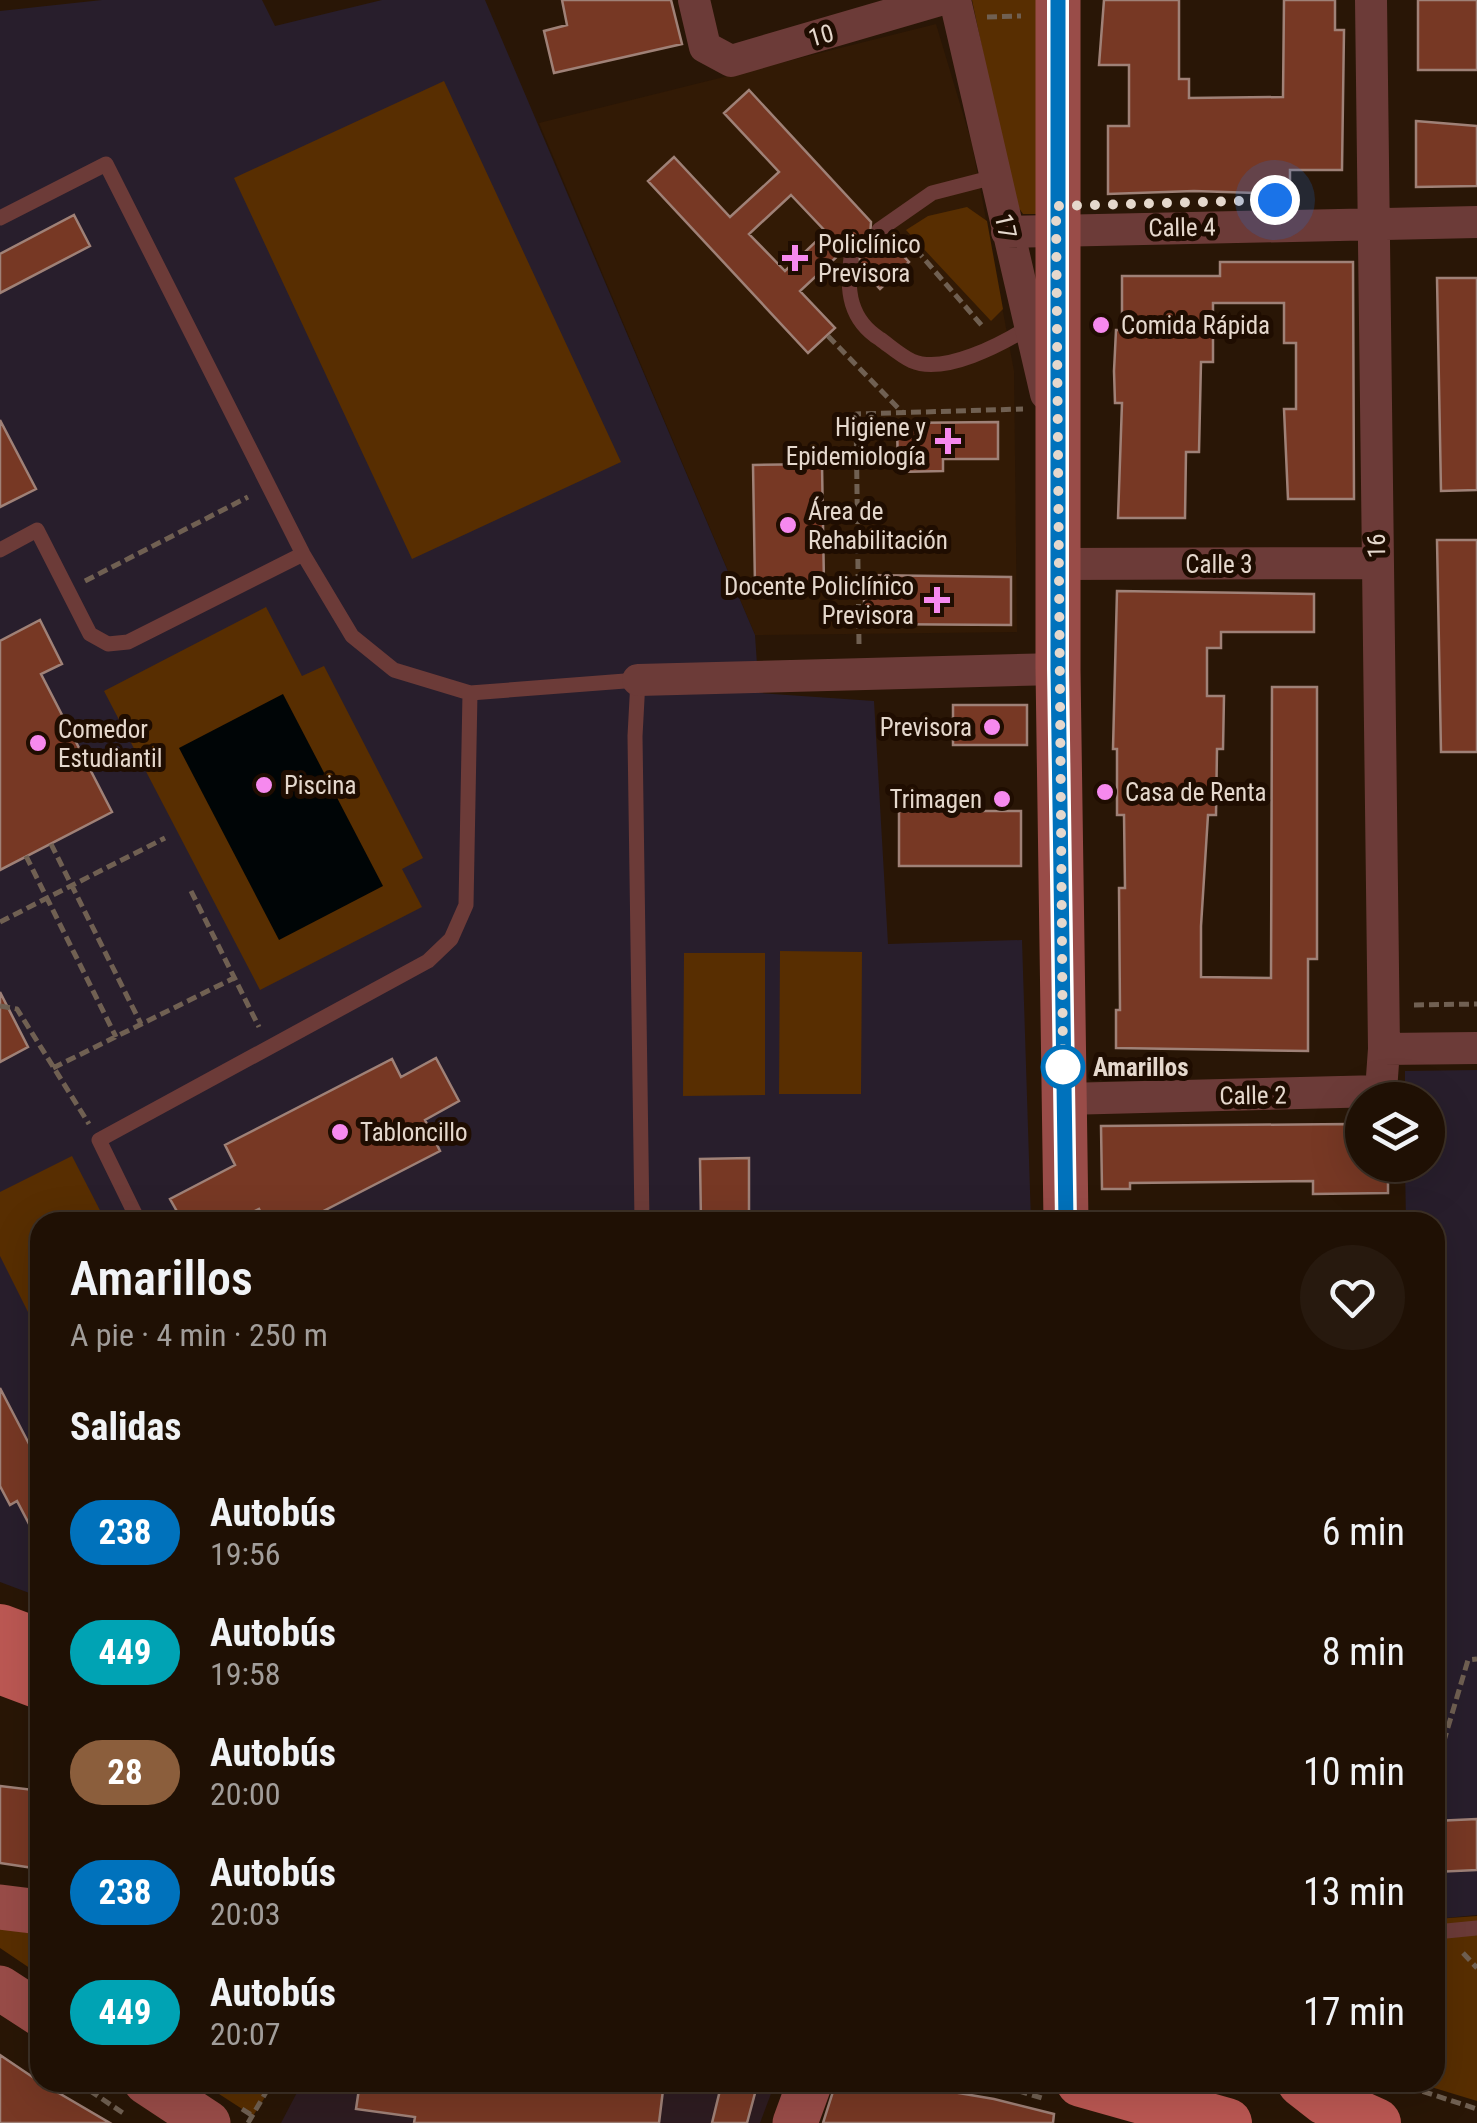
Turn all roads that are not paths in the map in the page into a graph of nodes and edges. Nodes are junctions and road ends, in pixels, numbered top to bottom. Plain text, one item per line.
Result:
1 (694, 0) edge
2 (940, 0) edge
3 (1371, 0) edge
4 (1046, 8) edge
5 (968, 9) edge
6 (994, 177) junction
7 (0, 218) edge
8 (1370, 222) junction
9 (1477, 222) edge
10 (885, 225) road end
11 (1056, 229) junction
12 (1007, 232) junction
13 (851, 258) dead end
14 (1029, 327) junction
15 (1042, 440) junction
16 (0, 550) edge
17 (303, 554) junction
18 (1060, 564) junction
19 (1376, 564) junction
20 (1058, 669) junction
21 (638, 680) junction
22 (470, 693) junction
23 (1384, 1048) junction
24 (1477, 1048) edge
25 (1381, 1082) edge
26 (1345, 1092) edge
27 (1064, 1099) junction
28 (135, 1212) edge
29 (642, 1212) edge
30 (1066, 1212) edge
31 (0, 1629) edge
32 (30, 1640) edge
33 (0, 1669) edge
34 (30, 1680) edge
35 (0, 1907) edge
36 (30, 1911) edge
37 (1477, 1928) edge
38 (1445, 1931) edge
39 (0, 1988) edge
40 (30, 2008) edge
41 (161, 2092) edge
42 (806, 2092) edge
43 (1117, 2092) edge
44 (1314, 2092) edge
45 (208, 2123) edge
46 (795, 2123) edge
47 (1227, 2123) edge
48 (1376, 2123) edge

1 - 2 street, 10
3 - 8 street, 16
4 - 11 main road
5 - 6 street, 17
6 - 10 lane
6 - 12 street, 17
7 - 17 lane
8 - 9 street, Calle 4
8 - 11 street, Calle 4
8 - 19 street, 16
11 - 12 street, Calle 4
11 - 15 main road
12 - 14 street, 17
13 - 14 lane
14 - 15 street, 17
15 - 18 main road
16 - 17 lane
17 - 22 lane
18 - 19 street, Calle 3
18 - 20 main road
19 - 23 street, 16
20 - 21 street
20 - 27 main road
21 - 22 lane
21 - 29 lane
22 - 28 lane
23 - 24 street
23 - 25 street, 16
26 - 27 street, Calle 2
27 - 30 main road
31 - 32 main road
33 - 34 main road
35 - 36 main road
37 - 38 lane
39 - 40 main road
41 - 45 main road
42 - 46 main road
43 - 47 main road
44 - 48 main road

